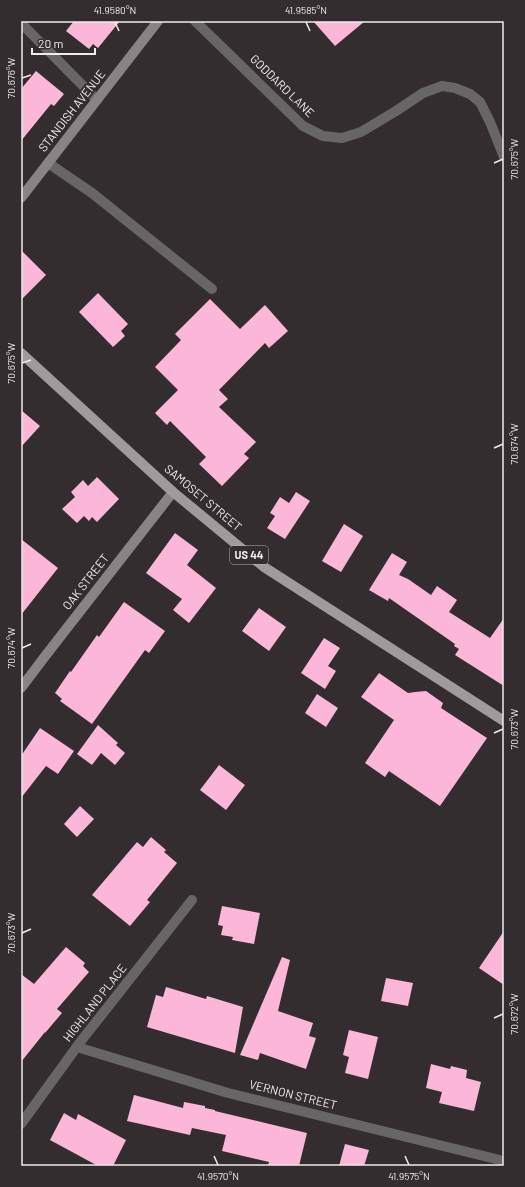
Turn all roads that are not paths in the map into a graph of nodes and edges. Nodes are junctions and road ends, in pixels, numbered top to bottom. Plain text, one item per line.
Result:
1 (158, 21) edge
2 (195, 21) edge
3 (21, 23) edge
4 (97, 100) junction
5 (504, 157) edge
6 (48, 163) junction
7 (21, 198) edge
8 (212, 289) dead end
9 (21, 353) edge
10 (173, 492) junction
11 (21, 688) edge
12 (504, 722) edge
13 (192, 900) dead end
14 (77, 1047) junction
15 (21, 1124) edge
16 (504, 1161) edge

1 - 4 main road, STANDISH AVENUE
2 - 5 street, GODDARD LANE
3 - 4 street
4 - 6 main road, STANDISH AVENUE
6 - 7 main road, STANDISH AVENUE
6 - 8 street
9 - 10 main road, SAMOSET STREET / US 44
10 - 11 main road, OAK STREET
10 - 12 main road, SAMOSET STREET / US 44
13 - 14 street, HIGHLAND PLACE
14 - 15 street, HIGHLAND PLACE
14 - 16 street, VERNON STREET

